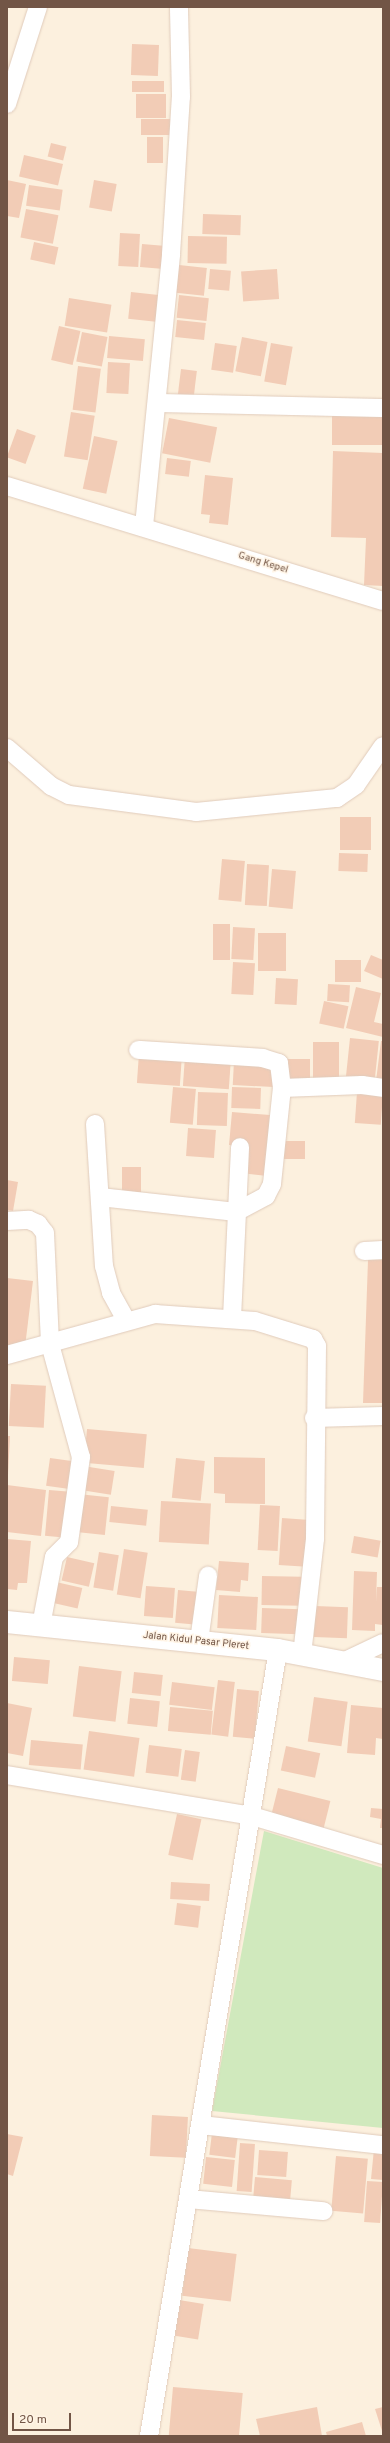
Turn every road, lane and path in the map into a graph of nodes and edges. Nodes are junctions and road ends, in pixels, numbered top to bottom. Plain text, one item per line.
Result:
1 (38, 7) edge
2 (180, 7) edge
3 (11, 78) edge
4 (7, 104) edge
5 (157, 403) junction
6 (383, 408) edge
7 (7, 486) edge
8 (144, 526) junction
9 (383, 601) edge
10 (383, 746) edge
11 (7, 748) edge
12 (138, 1050) dead end
13 (282, 1088) junction
14 (383, 1088) edge
15 (95, 1124) dead end
16 (240, 1147) dead end
17 (100, 1197) junction
18 (236, 1212) junction
19 (7, 1221) edge
20 (383, 1250) edge
21 (364, 1251) dead end
22 (232, 1318) junction
23 (126, 1320) junction
24 (50, 1344) junction
25 (7, 1355) edge
26 (383, 1416) edge
27 (314, 1418) junction
28 (208, 1576) dead end
29 (7, 1622) edge
30 (41, 1626) junction
31 (199, 1641) junction
32 (383, 1643) edge
33 (278, 1650) junction
34 (302, 1654) junction
35 (345, 1661) junction
36 (383, 1670) edge
37 (7, 1775) edge
38 (252, 1816) junction
39 (383, 1855) edge
40 (200, 2125) junction
41 (383, 2145) edge
42 (188, 2199) junction
43 (323, 2211) dead end
44 (149, 2436) edge

1 - 3 street
2 - 5 street
3 - 4 street
5 - 6 street
5 - 8 street
7 - 8 street, Gang Kepel
8 - 9 street, Gang Kepel
10 - 11 street
12 - 13 street
13 - 14 street
13 - 18 street
15 - 17 street
16 - 18 street
17 - 18 street
17 - 23 street
18 - 22 street
19 - 24 street
20 - 21 street
22 - 23 street
22 - 27 street
23 - 24 street
24 - 25 street
24 - 30 street
26 - 27 street
27 - 34 street
28 - 31 street
29 - 30 street, Jalan Kidul Pasar Pleret
30 - 31 street, Jalan Kidul Pasar Pleret
31 - 33 street, Jalan Kidul Pasar Pleret
32 - 35 street
33 - 34 street, Jalan Kidul Pasar Pleret
33 - 38 street
34 - 35 street, Jalan Kidul Pasar Pleret
35 - 36 street, Jalan Kidul Pasar Pleret
37 - 38 street
38 - 39 street
38 - 40 street
40 - 41 street
40 - 42 street
42 - 43 street
42 - 44 street

